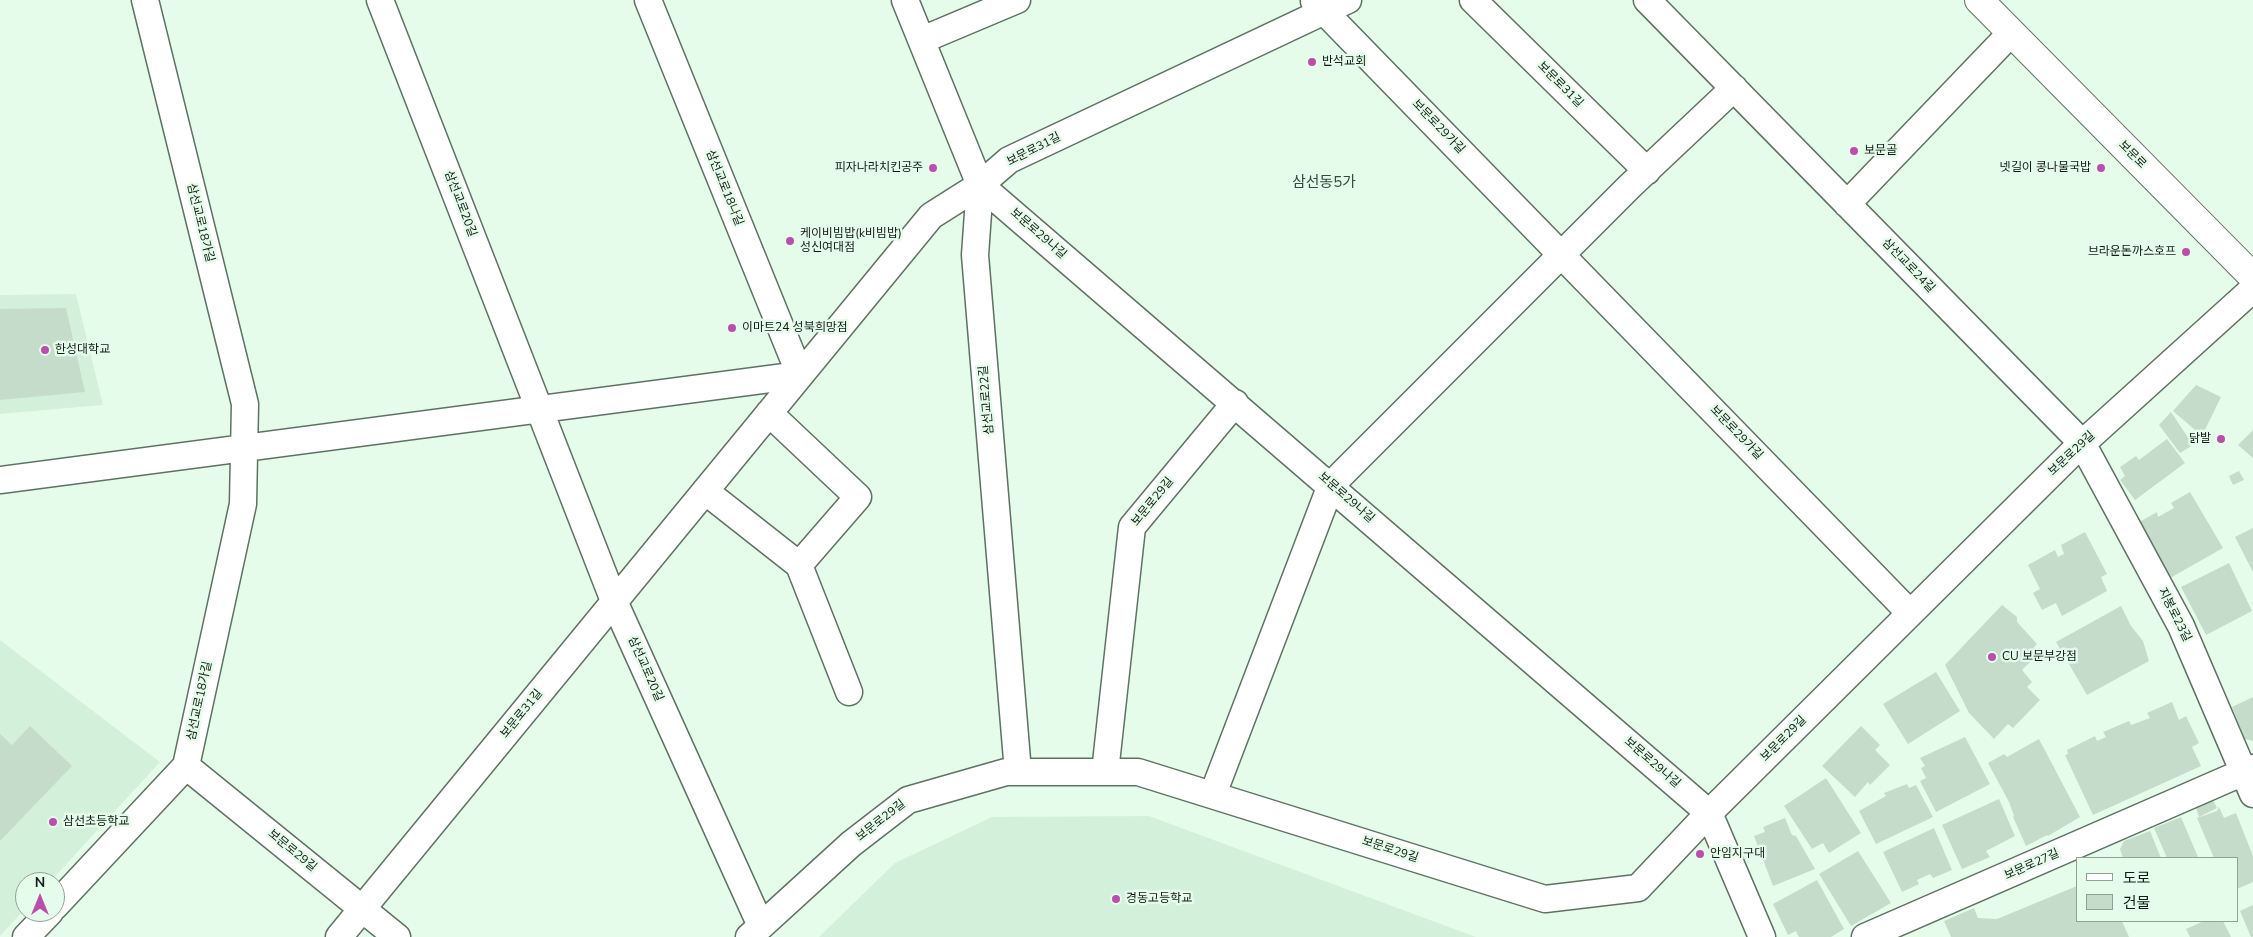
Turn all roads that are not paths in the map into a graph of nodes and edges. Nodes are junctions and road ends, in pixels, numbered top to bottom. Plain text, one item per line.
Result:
1 (145, 0) edge
2 (380, 0) edge
3 (648, 0) edge
4 (905, 0) edge
5 (1017, 0) edge
6 (1348, 0) edge
7 (1473, 0) edge
8 (1647, 0) edge
9 (1979, 0) edge
10 (1319, 6) edge
11 (2011, 34) junction
12 (922, 40) junction
13 (1734, 88) junction
14 (1646, 171) junction
15 (980, 185) junction
16 (1847, 204) junction
17 (1563, 254) junction
18 (2253, 277) edge
19 (2253, 288) edge
20 (800, 375) junction
21 (1235, 403) junction
22 (539, 408) junction
23 (769, 414) junction
24 (2082, 444) junction
25 (244, 447) junction
26 (0, 480) edge
27 (1331, 485) junction
28 (705, 491) junction
29 (799, 564) junction
30 (614, 601) junction
31 (1910, 613) junction
32 (849, 692) dead end
33 (186, 766) junction
34 (1018, 772) junction
35 (1105, 772) junction
36 (2250, 778) edge
37 (1213, 794) junction
38 (1709, 813) junction
39 (65, 895) edge
40 (363, 908) junction
41 (40, 922) edge
42 (755, 932) edge
43 (26, 937) edge
44 (339, 937) edge
45 (397, 937) edge
46 (1762, 937) edge
47 (1865, 937) edge

1 - 25 street, 삼선교로18가길
2 - 22 street, 삼선교로20길
3 - 20 street, 삼선교로18나길
4 - 12 street, 삼선교로22길
5 - 12 street
6 - 10 street, 보문로31길
7 - 14 street, 보문로31길
8 - 13 street, 삼선교로24길
9 - 11 main road, 보문로
10 - 15 street, 보문로31길
10 - 17 street, 보문로29가길
11 - 16 street
11 - 18 main road, 보문로
12 - 15 street, 삼선교로22길
13 - 14 street
13 - 16 street, 삼선교로24길
14 - 17 street
15 - 20 street, 보문로31길
15 - 21 street, 보문로29나길
15 - 34 street, 삼선교로22길
16 - 24 street, 삼선교로24길
17 - 27 street
17 - 31 street, 보문로29가길
19 - 24 street, 보문로29길
20 - 22 street
20 - 23 street, 보문로31길
21 - 27 street, 보문로29나길
21 - 35 street, 보문로29길
22 - 25 street
22 - 30 street, 삼선교로20길
23 - 28 street, 보문로31길
23 - 29 street
24 - 31 street, 보문로29길
24 - 36 street, 지봉로23길
25 - 26 street
25 - 33 street, 삼선교로18가길
27 - 37 street
27 - 38 street, 보문로29나길
28 - 29 street
28 - 30 street, 보문로31길
29 - 32 street
30 - 40 street, 보문로31길
30 - 42 street, 삼선교로20길
31 - 38 street, 보문로29길
33 - 39 street
33 - 40 street, 보문로29길
34 - 35 street, 보문로29길
34 - 42 street, 보문로29길
35 - 37 street, 보문로29길
36 - 47 street, 보문로27길
37 - 38 street, 보문로29길
38 - 46 street
40 - 44 street, 보문로31길
40 - 45 street, 보문로29길
41 - 43 street

